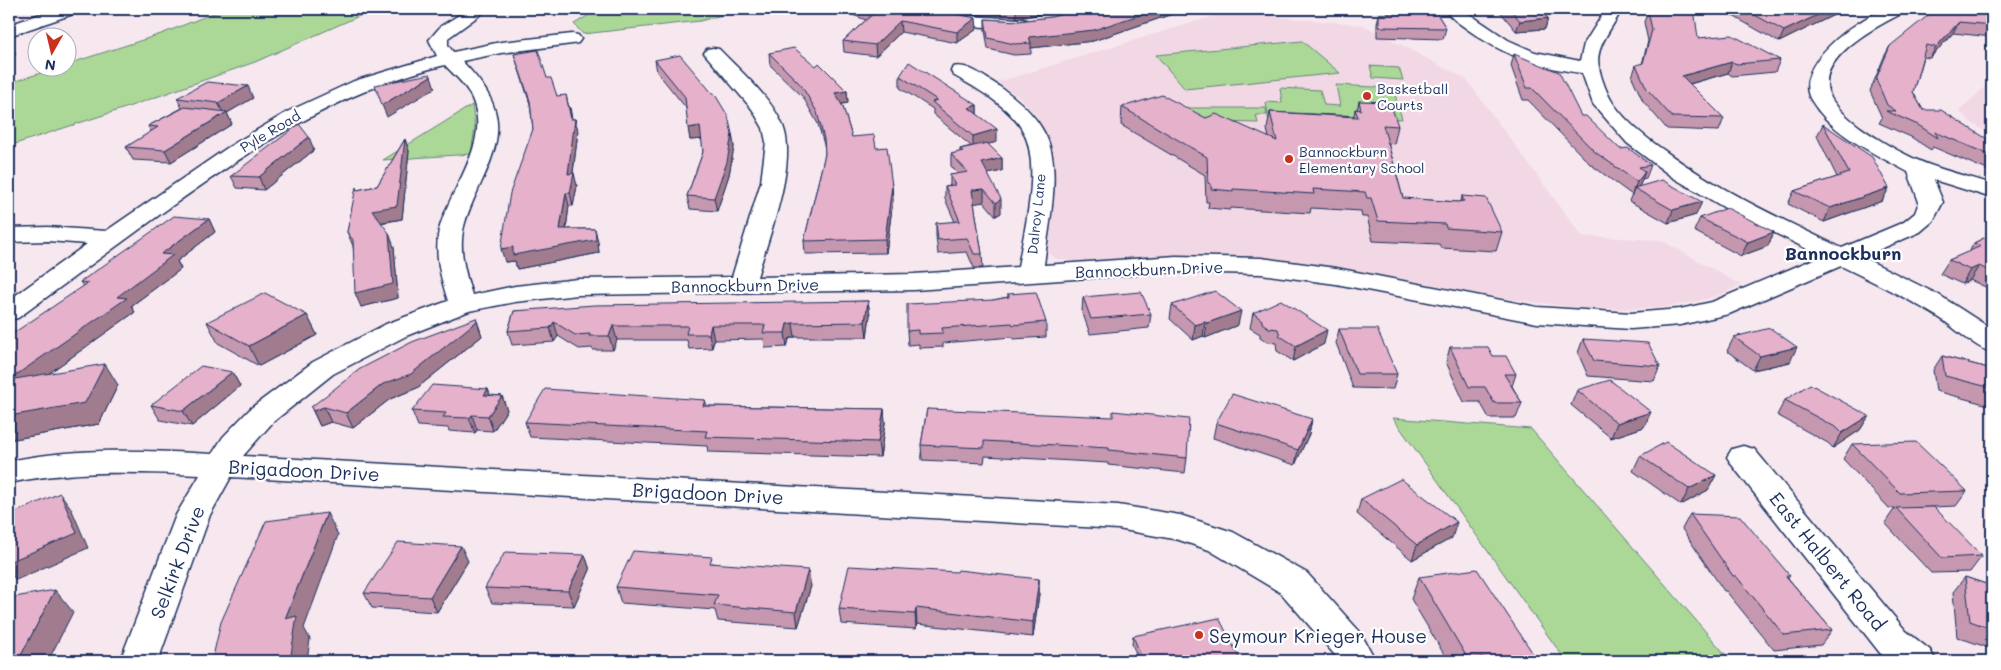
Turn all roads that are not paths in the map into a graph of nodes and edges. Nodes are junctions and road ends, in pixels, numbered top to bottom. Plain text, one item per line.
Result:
1 (480, 9) edge
2 (914, 9) edge
3 (1453, 9) edge
4 (1614, 9) edge
5 (1897, 9) edge
6 (67, 10) dead end
7 (1038, 23) edge
8 (9, 31) edge
9 (572, 39) dead end
10 (713, 53) dead end
11 (450, 58) junction
12 (1589, 68) junction
13 (960, 71) dead end
14 (1918, 168) junction
15 (1992, 191) edge
16 (9, 235) edge
17 (110, 239) junction
18 (1844, 257) junction
19 (1030, 274) junction
20 (742, 285) junction
21 (462, 306) junction
22 (9, 312) edge
23 (1992, 344) edge
24 (1743, 457) dead end
25 (221, 465) junction
26 (9, 472) edge
27 (139, 661) edge
28 (1357, 661) edge
29 (1916, 661) edge

1 - 11 street
2 - 7 street
3 - 12 street
4 - 12 street
5 - 14 street
6 - 8 street
9 - 11 street, Pyle Road
10 - 20 street
11 - 17 street, Pyle Road
11 - 21 street
12 - 18 street
13 - 19 street, Dalroy Lane
14 - 15 street
14 - 18 street, Bannockburn Drive
16 - 17 street
17 - 22 street, Pyle Road
18 - 19 street, Bannockburn Drive
18 - 23 street
19 - 20 street, Bannockburn Drive
20 - 21 street, Bannockburn Drive
21 - 25 street, Bannockburn Drive
24 - 29 street, East Halbert Road
25 - 26 street, Brigadoon Drive
25 - 27 street, Selkirk Drive
25 - 28 street, Brigadoon Drive

